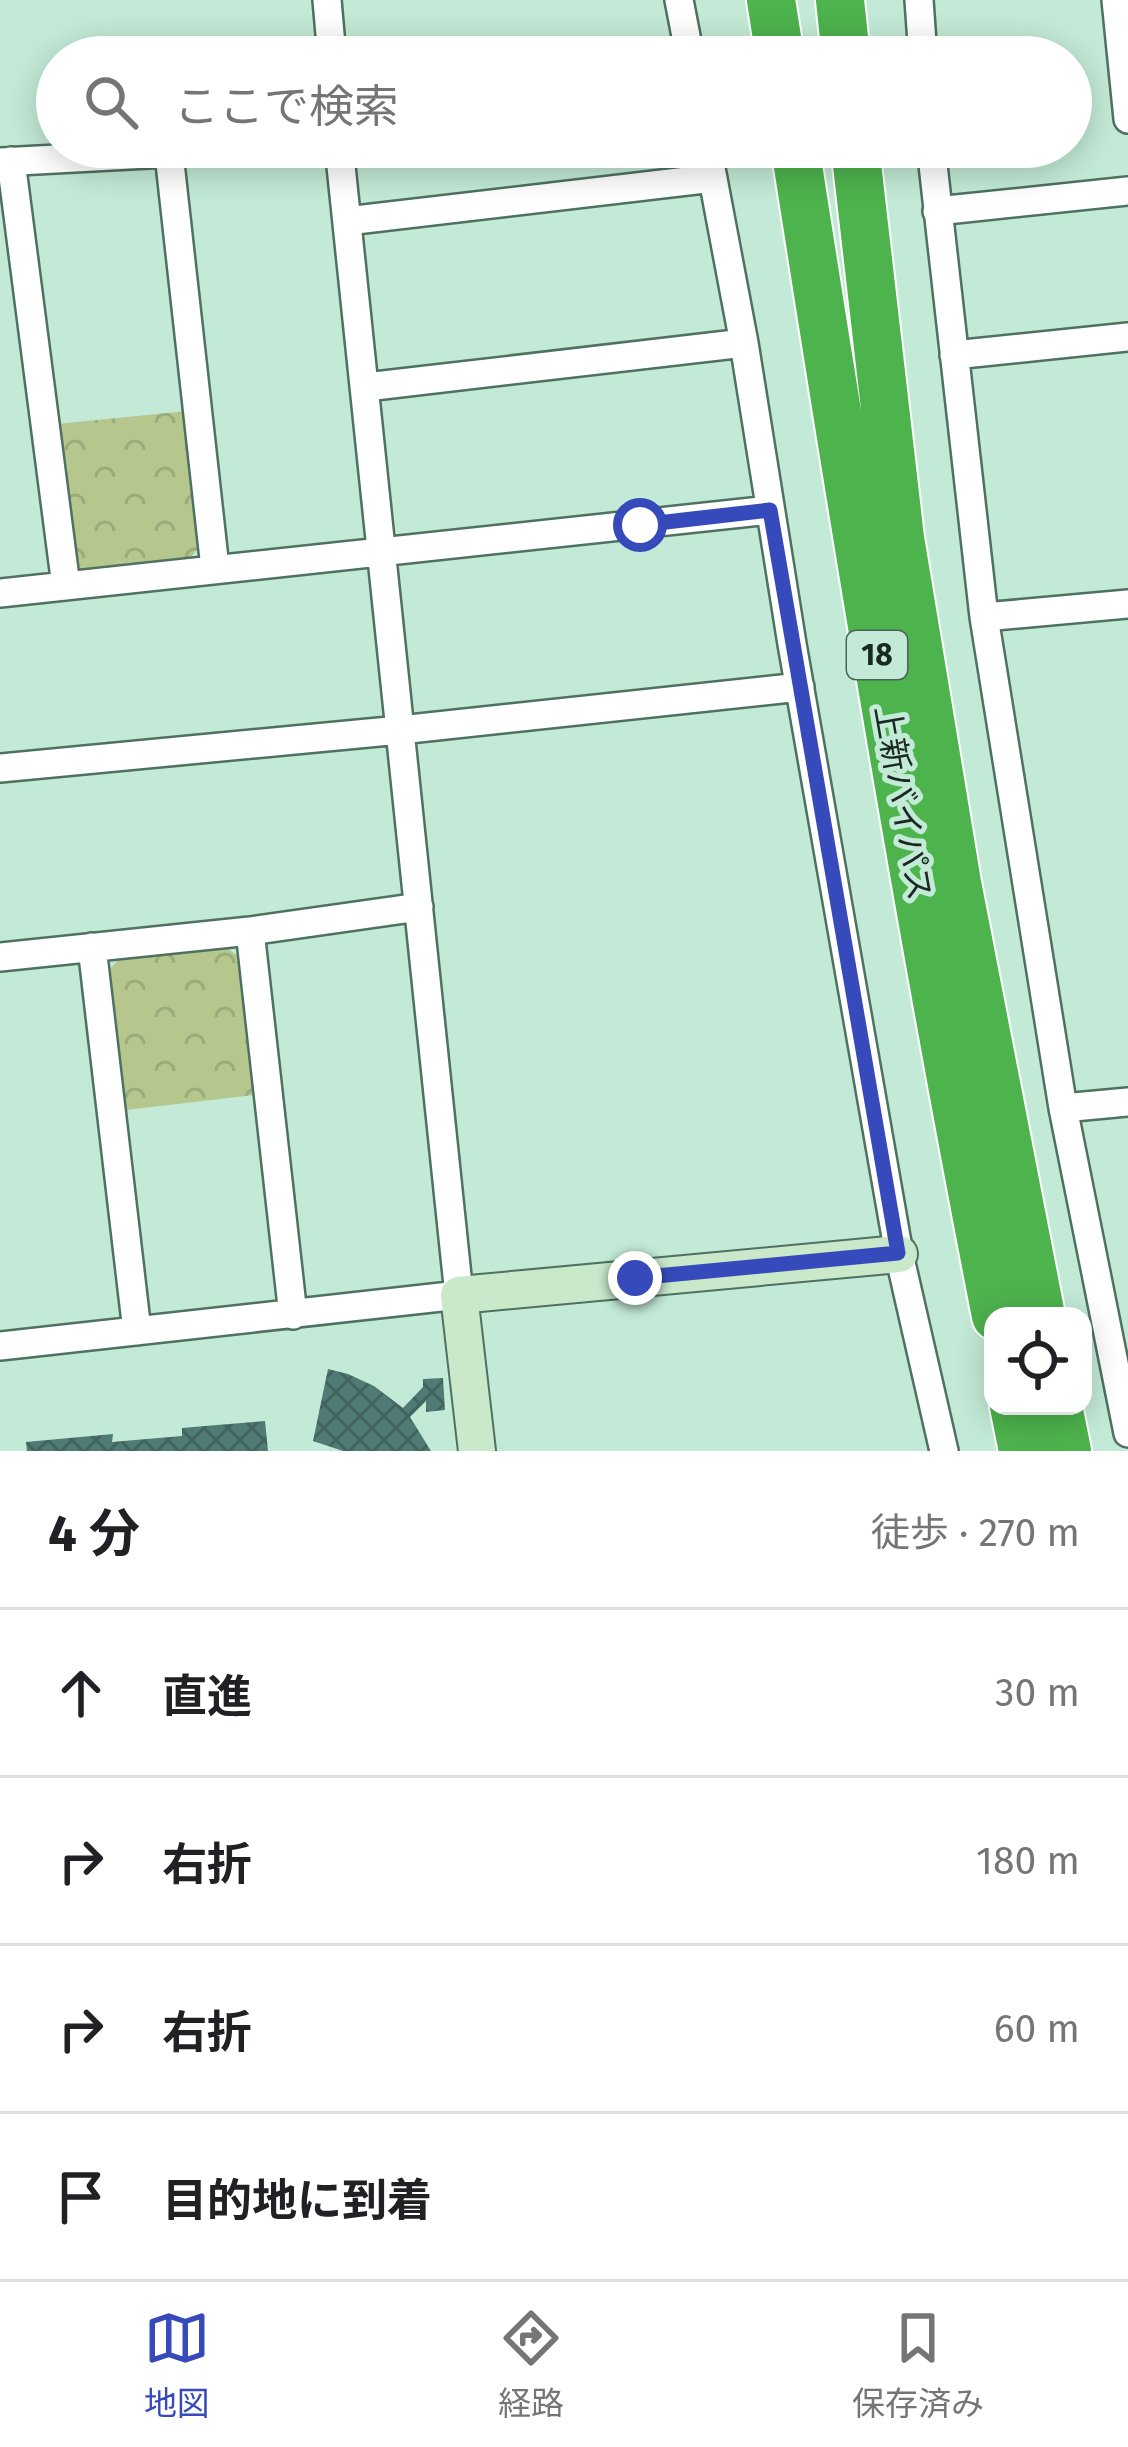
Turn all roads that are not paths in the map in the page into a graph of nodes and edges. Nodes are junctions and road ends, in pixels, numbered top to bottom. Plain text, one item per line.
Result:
1 (327, 0) edge
2 (679, 0) edge
3 (771, 0) edge
4 (840, 0) edge
5 (919, 0) edge
6 (1116, 0) edge
7 (330, 36) edge
8 (686, 36) edge
9 (777, 36) edge
10 (844, 36) edge
11 (922, 36) edge
12 (1128, 115) edge
13 (36, 160) edge
14 (5, 161) edge
15 (171, 168) edge
16 (341, 168) edge
17 (711, 168) edge
18 (797, 168) edge
19 (857, 168) edge
20 (933, 168) edge
21 (713, 178) junction
22 (1128, 191) edge
23 (937, 211) junction
24 (347, 221) junction
25 (1128, 337) edge
26 (744, 343) junction
27 (954, 356) junction
28 (366, 387) junction
29 (770, 510) junction
30 (380, 554) junction
31 (215, 568) junction
32 (66, 586) junction
33 (0, 593) edge
34 (1128, 604) edge
35 (984, 617) junction
36 (800, 687) junction
37 (400, 730) junction
38 (0, 768) edge
39 (419, 907) junction
40 (250, 932) junction
41 (92, 947) junction
42 (0, 957) edge
43 (1128, 1102) edge
44 (1063, 1108) junction
45 (898, 1253) junction
46 (459, 1295) junction
47 (994, 1307) edge
48 (1039, 1307) edge
49 (292, 1315) junction
50 (137, 1331) junction
51 (0, 1346) edge
52 (1016, 1415) edge
53 (1060, 1415) edge
54 (1128, 1429) edge
55 (477, 1451) edge
56 (944, 1451) edge
57 (1023, 1451) edge
58 (1067, 1451) edge

1 - 7 street
2 - 8 street
3 - 9 highway
4 - 10 highway
5 - 11 street
6 - 12 street
13 - 14 street
14 - 32 street
15 - 31 street
16 - 24 street
17 - 21 street
18 - 47 highway, 上新バイパス / 18
19 - 48 highway, 上新バイパス / 18
20 - 23 street
21 - 24 street
21 - 26 street
22 - 23 street
23 - 27 street
24 - 28 street
25 - 27 street
26 - 28 street
26 - 29 street
27 - 35 street
28 - 30 street
29 - 30 street
29 - 36 street
30 - 31 street
30 - 37 street
31 - 32 street
32 - 33 street
34 - 35 street
35 - 44 street
36 - 37 street
36 - 45 street
37 - 38 street
37 - 39 street
39 - 40 street
39 - 46 street
40 - 41 street
40 - 49 street
41 - 42 street
41 - 50 street
43 - 44 street
44 - 54 street
45 - 46 street
45 - 56 street
46 - 49 street
46 - 55 street
49 - 50 street
50 - 51 street
52 - 57 highway
53 - 58 highway

